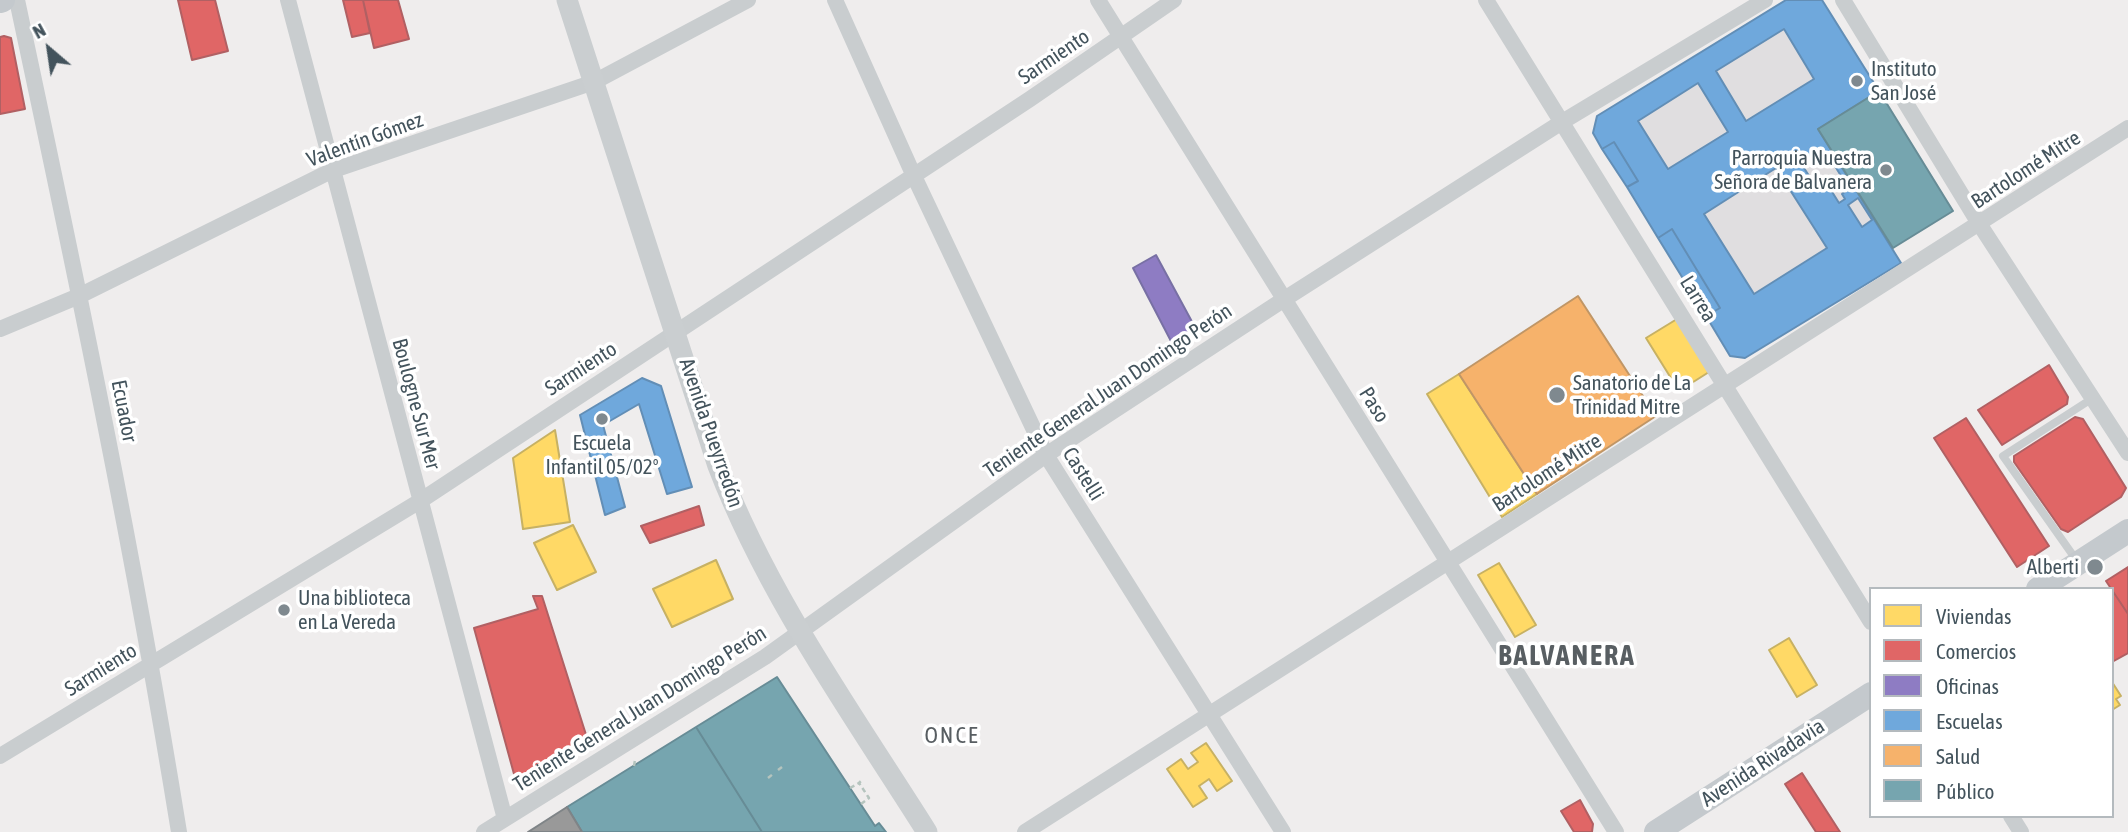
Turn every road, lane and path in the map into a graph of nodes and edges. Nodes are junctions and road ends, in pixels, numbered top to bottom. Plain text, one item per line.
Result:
1 (17, 0) edge
2 (288, 0) edge
3 (568, 0) edge
4 (748, 0) edge
5 (835, 0) edge
6 (1098, 0) edge
7 (1174, 0) edge
8 (1486, 0) edge
9 (1765, 0) edge
10 (1843, 0) edge
11 (1121, 37) junction
12 (594, 82) junction
13 (1562, 122) junction
14 (2128, 128) edge
15 (331, 171) junction
16 (913, 174) junction
17 (1980, 225) junction
18 (79, 296) junction
19 (1283, 300) junction
20 (0, 329) edge
21 (677, 331) junction
22 (1726, 384) junction
23 (2093, 398) junction
24 (2128, 453) edge
25 (1046, 455) junction
26 (420, 500) junction
27 (2128, 531) edge
28 (1447, 562) junction
29 (2079, 563) junction
30 (2041, 587) edge
31 (1869, 619) edge
32 (799, 631) junction
33 (152, 664) junction
34 (1869, 695) edge
35 (1208, 714) junction
36 (0, 756) edge
37 (635, 760) dead end
38 (634, 766) dead end
39 (782, 767) dead end
40 (778, 770) dead end
41 (773, 774) dead end
42 (768, 778) dead end
43 (863, 779) dead end
44 (859, 783) junction
45 (850, 788) dead end
46 (861, 804) dead end
47 (505, 819) junction
48 (179, 832) edge
49 (484, 832) edge
50 (928, 832) edge
51 (1025, 832) edge
52 (1283, 832) edge
53 (1615, 832) edge
54 (1656, 832) edge

1 - 18 street, Ecuador
2 - 15 street, Boulogne Sur Mer
3 - 12 main road, Avenida Pueyrredón
4 - 12 street, Valentín Gómez
5 - 16 street, Castelli
6 - 11 street, Paso
7 - 11 street, Sarmiento
8 - 13 street, Larrea
9 - 13 street, Teniente General Juan Domingo Perón
10 - 17 street
11 - 16 street, Sarmiento
11 - 19 street, Paso
12 - 15 street, Valentín Gómez
12 - 21 main road, Avenida Pueyrredón
13 - 19 street, Teniente General Juan Domingo Perón
13 - 22 street, Larrea
14 - 17 street, Bartolomé Mitre
15 - 18 street, Valentín Gómez
15 - 26 street, Boulogne Sur Mer
16 - 21 street, Sarmiento
16 - 25 street, Castelli
17 - 22 street, Bartolomé Mitre
17 - 23 street
18 - 20 street, Valentín Gómez
18 - 33 street, Ecuador
19 - 25 street, Teniente General Juan Domingo Perón
19 - 28 street, Paso
21 - 26 street, Sarmiento
21 - 32 main road, Avenida Pueyrredón
22 - 28 street, Bartolomé Mitre
22 - 31 street, Larrea
23 - 24 street
23 - 29 lane
25 - 32 street, Teniente General Juan Domingo Perón
25 - 35 street, Castelli
26 - 33 street, Sarmiento
26 - 47 street, Boulogne Sur Mer
27 - 29 main road
28 - 35 street, Bartolomé Mitre
28 - 53 street, Paso
29 - 30 main road
32 - 47 street, Teniente General Juan Domingo Perón
32 - 50 main road, Avenida Pueyrredón
33 - 36 street, Sarmiento
33 - 48 street, Ecuador
34 - 54 main road, Avenida Rivadavia
35 - 51 street, Bartolomé Mitre
35 - 52 street, Castelli
37 - 38 path
39 - 40 path
41 - 42 path
43 - 44 path
44 - 45 path
44 - 46 path
47 - 49 street, Teniente General Juan Domingo Perón

